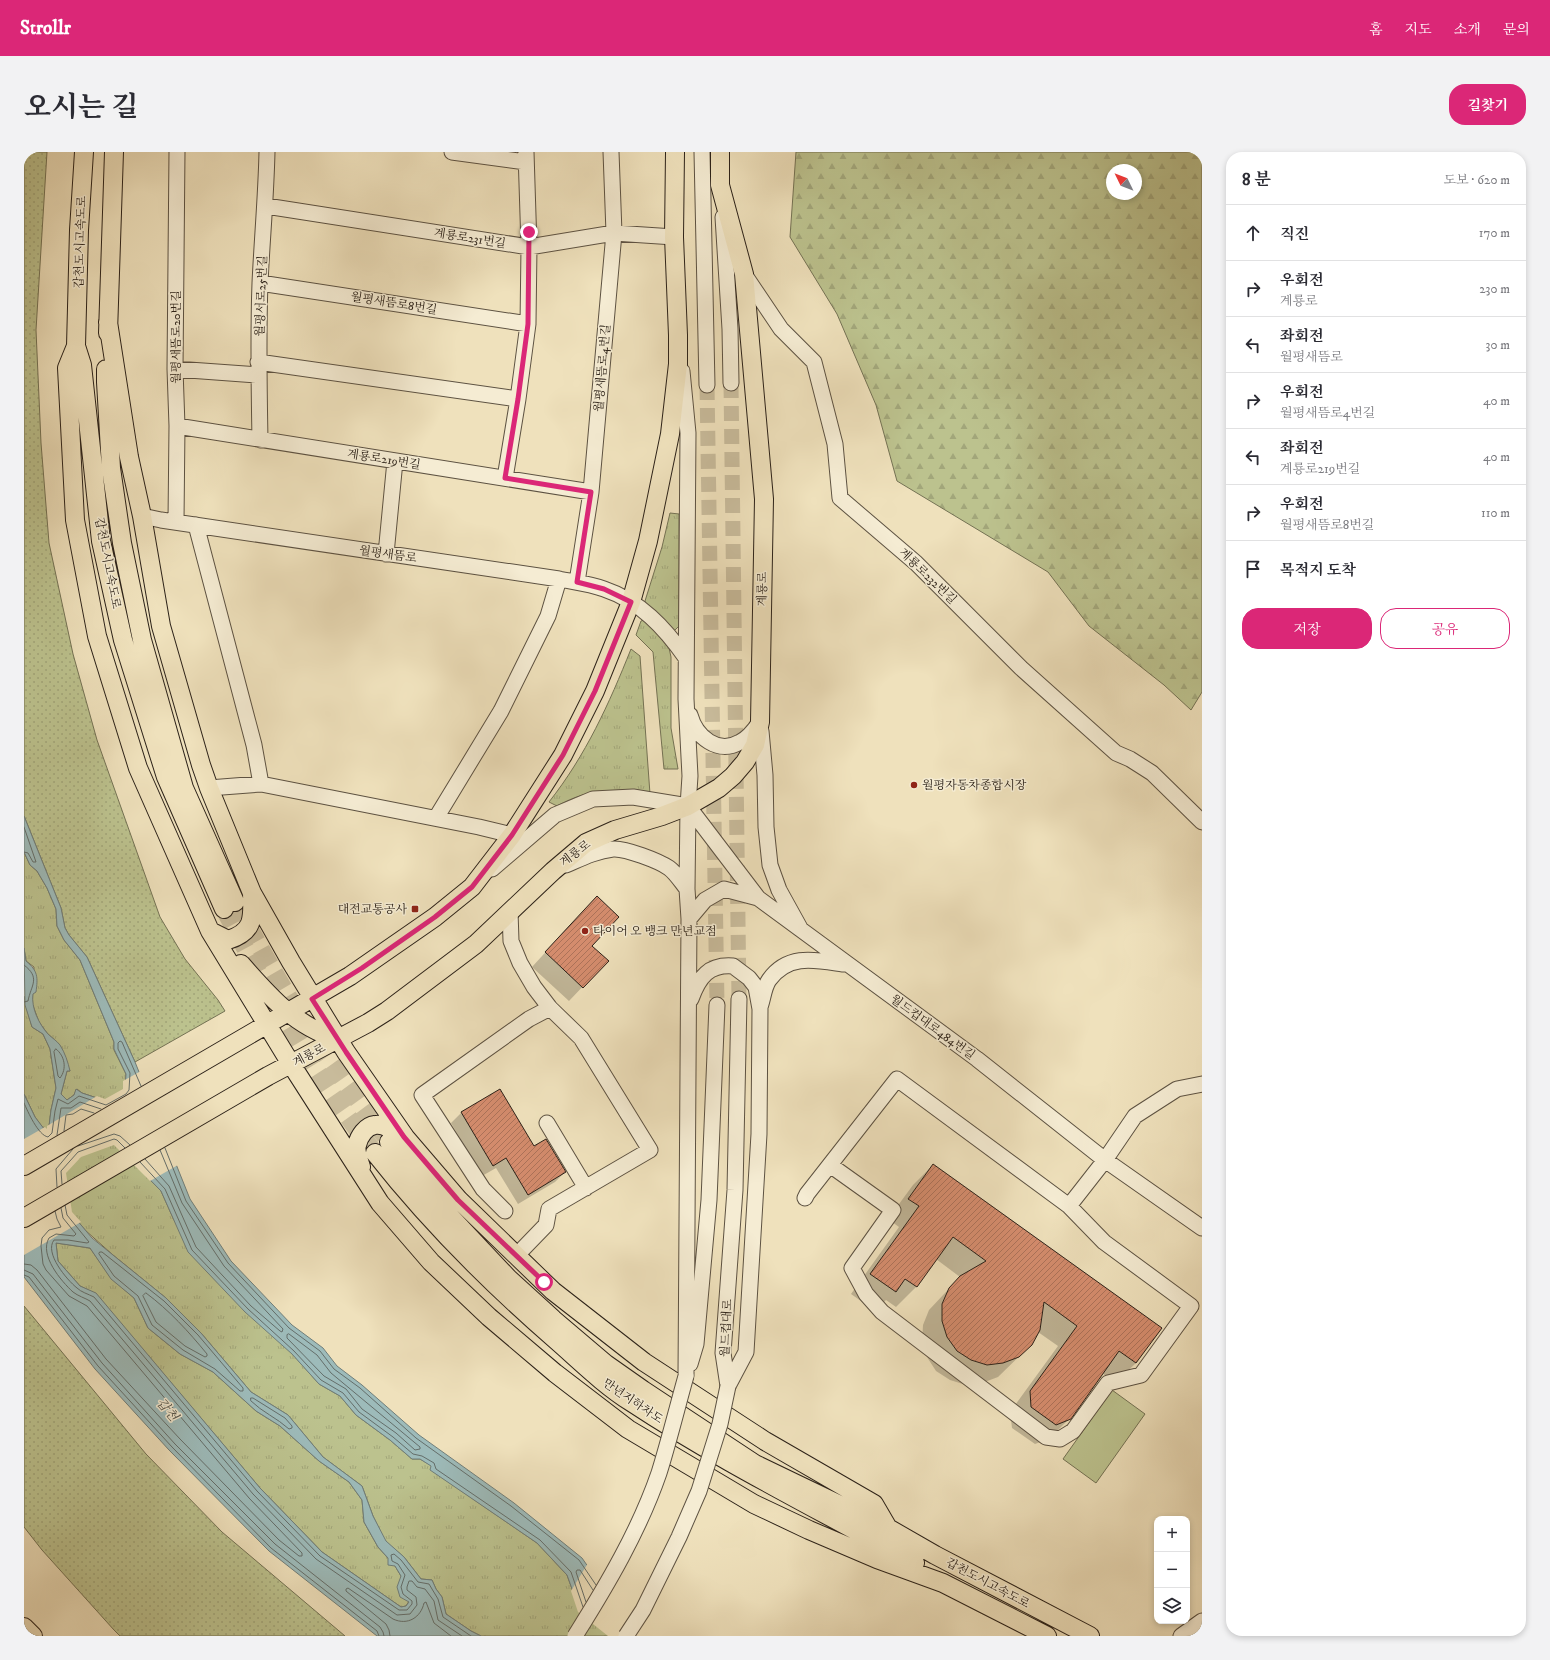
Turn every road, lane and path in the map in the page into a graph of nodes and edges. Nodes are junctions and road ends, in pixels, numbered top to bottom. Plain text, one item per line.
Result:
1 (84, 152) edge
2 (114, 152) edge
3 (177, 152) edge
4 (267, 152) edge
5 (452, 152) edge
6 (612, 152) edge
7 (675, 152) edge
8 (702, 152) edge
9 (720, 152) edge
10 (526, 157) edge
11 (720, 184) junction
12 (266, 206) junction
13 (614, 233) junction
14 (674, 237) junction
15 (529, 247) junction
16 (744, 274) junction
17 (260, 283) junction
18 (108, 322) junction
19 (528, 324) junction
20 (678, 335) junction
21 (76, 346) junction
22 (175, 369) junction
23 (258, 369) junction
24 (731, 383) tunnel mouth
25 (707, 385) tunnel mouth
26 (518, 399) junction
27 (177, 426) junction
28 (260, 440) junction
29 (395, 461) junction
30 (505, 478) junction
31 (591, 492) junction
32 (142, 516) junction
33 (176, 521) junction
34 (196, 525) junction
35 (386, 554) junction
36 (559, 579) junction
37 (577, 582) junction
38 (631, 602) junction
39 (686, 658) junction
40 (686, 699) junction
41 (756, 728) junction
42 (261, 784) junction
43 (209, 788) junction
44 (688, 806) junction
45 (436, 818) junction
46 (1202, 822) edge
47 (512, 835) junction
48 (553, 871) junction
49 (472, 887) junction
50 (687, 889) junction
51 (252, 893) junction
52 (758, 898) junction
53 (510, 911) junction
54 (689, 919) junction
55 (210, 931) junction
56 (802, 932) junction
57 (848, 965) junction
58 (312, 999) junction
59 (738, 999) tunnel mouth
60 (689, 1005) junction
61 (717, 1005) tunnel mouth
62 (550, 1008) junction
63 (760, 1009) junction
64 (268, 1025) junction
65 (338, 1039) junction
66 (291, 1064) junction
67 (1202, 1084) edge
68 (547, 1122) dead end
69 (397, 1140) junction
70 (375, 1153) tunnel mouth
71 (1105, 1160) junction
72 (830, 1165) junction
73 (24, 1166) edge
74 (364, 1178) junction
75 (586, 1188) junction
76 (805, 1198) dead end
77 (1070, 1206) junction
78 (505, 1211) dead end
79 (24, 1218) edge
80 (1202, 1228) edge
81 (516, 1256) junction
82 (686, 1376) junction
83 (728, 1386) junction
84 (888, 1528) junction
85 (943, 1583) junction
86 (1202, 1622) edge
87 (24, 1627) edge
88 (33, 1636) edge
89 (575, 1636) edge
90 (626, 1636) edge
91 (1047, 1636) edge
92 (1090, 1636) edge
93 (1181, 1636) edge

1 - 21 main road, 갑천도시고속도로
2 - 18 main road, 갑천도시고속도로
3 - 22 street, 월평새뜸로20번길
4 - 12 street, 월평서로25번길
5 - 10 street
6 - 13 street, 월평새뜸로4번길
7 - 14 main road
8 - 25 street
9 - 11 main road
10 - 15 street
11 - 16 main road, 계룡로
11 - 24 street
12 - 15 street, 계룡로231번길
12 - 17 street, 월평서로25번길
13 - 14 street, 계룡로231번길
13 - 15 street, 계룡로231번길
13 - 31 street, 월평새뜸로4번길
14 - 20 main road
15 - 19 street
16 - 41 main road, 계룡로
16 - 46 street, 계룡로232번길
17 - 19 street, 월평새뜸로8번길
17 - 23 street, 월평서로25번길
18 - 21 main road, 갑천도시고속도로
18 - 32 main road
19 - 26 street
20 - 38 main road
20 - 39 street
21 - 55 main road
22 - 23 street
22 - 27 street, 월평새뜸로20번길
23 - 26 street
23 - 28 street, 월평서로25번길
26 - 30 street
27 - 28 street, 계룡로219번길
27 - 33 street, 월평새뜸로20번길
28 - 29 street, 계룡로219번길
29 - 30 street, 계룡로219번길
29 - 35 street
30 - 31 street, 계룡로219번길
31 - 37 street, 월평새뜸로4번길
32 - 33 street, 월평새뜸로
32 - 43 main road
33 - 34 street, 월평새뜸로
34 - 35 street, 월평새뜸로
34 - 42 street
35 - 36 street, 월평새뜸로
36 - 37 street, 월평새뜸로
36 - 45 street
37 - 38 street, 월평새뜸로
38 - 39 street, 월평새뜸로
38 - 47 main road
39 - 40 street
40 - 41 street
40 - 44 street
41 - 44 main road, 계룡로
41 - 56 street
42 - 43 street
42 - 45 street
43 - 51 main road
44 - 48 main road, 계룡로
44 - 49 street
44 - 50 street
44 - 52 street
45 - 47 street
47 - 49 main road
48 - 50 street
48 - 53 main road, 계룡로
49 - 58 main road
50 - 54 street
51 - 55 main road
51 - 58 main road
52 - 54 street
52 - 56 street, 월드컵대로484번길
53 - 62 street
53 - 65 main road, 계룡로
54 - 60 street
55 - 64 main road
55 - 65 main road
56 - 57 street, 월드컵대로484번길
57 - 63 street
57 - 71 street, 월드컵대로484번길
58 - 64 main road
58 - 65 main road
59 - 83 street, 월드컵대로
60 - 63 street
60 - 82 street
61 - 82 street
62 - 75 street
62 - 78 street
63 - 83 street
64 - 66 main road
64 - 73 main road
65 - 66 main road, 계룡로
65 - 69 main road
66 - 74 main road
66 - 79 main road, 계룡로
67 - 71 street
68 - 75 street
69 - 74 main road
69 - 81 main road
69 - 84 main road, 만년지하차도
70 - 85 main road, 만년지하차도
71 - 77 street
71 - 80 street, 월드컵대로484번길
72 - 76 street
72 - 77 street
72 - 77 street
74 - 85 main road
75 - 81 street
81 - 84 main road
82 - 89 street, bridge
83 - 90 street, 월드컵대로, bridge
84 - 92 main road, 갑천도시고속도로
85 - 91 main road, 갑천도시고속도로
86 - 93 street
87 - 88 main road

